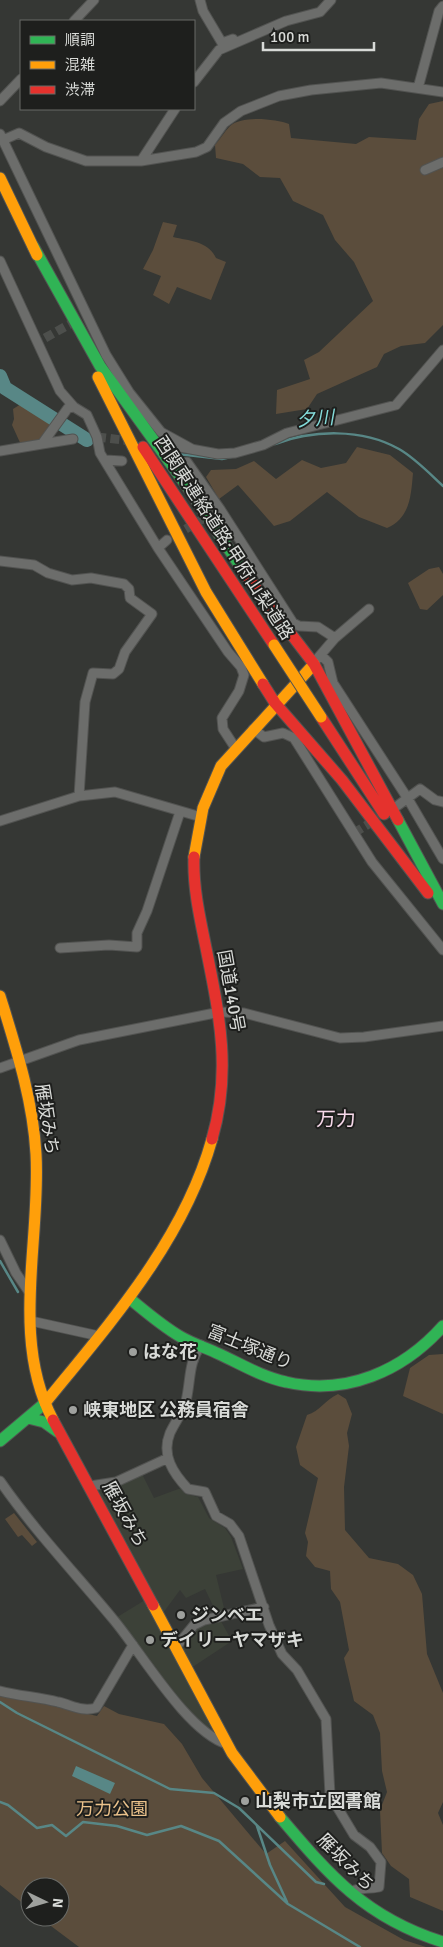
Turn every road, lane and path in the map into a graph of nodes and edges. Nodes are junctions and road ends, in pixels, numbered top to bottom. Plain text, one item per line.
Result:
1 (94, 0) edge
2 (200, 0) edge
3 (330, 0) edge
4 (443, 6) edge
5 (75, 20) edge
6 (238, 42) junction
7 (20, 80) edge
8 (195, 81) edge
9 (418, 88) junction
10 (443, 92) edge
11 (0, 102) edge
12 (174, 110) edge
13 (1, 137) edge
14 (141, 161) junction
15 (443, 162) edge
16 (425, 170) dead end
17 (0, 178) edge
18 (33, 246) junction
19 (0, 260) edge
20 (443, 350) edge
21 (91, 361) junction
22 (74, 407) junction
23 (73, 439) dead end
24 (42, 444) junction
25 (169, 445) dead end
26 (192, 449) junction
27 (0, 451) edge
28 (106, 460) junction
29 (122, 461) dead end
30 (176, 464) dead end
31 (167, 540) tunnel mouth
32 (158, 548) junction
33 (0, 561) edge
34 (369, 609) dead end
35 (334, 638) junction
36 (318, 659) junction
37 (275, 703) junction
38 (253, 729) junction
39 (236, 749) junction
40 (79, 796) junction
41 (408, 799) junction
42 (443, 802) edge
43 (397, 806) dead end
44 (180, 812) junction
45 (201, 817) junction
46 (0, 821) edge
47 (443, 859) edge
48 (443, 904) edge
49 (443, 912) edge
50 (60, 948) dead end
51 (443, 950) edge
52 (0, 996) edge
53 (220, 1012) junction
54 (443, 1026) edge
55 (19, 1062) junction
56 (0, 1068) edge
57 (0, 1240) edge
58 (32, 1295) junction
59 (129, 1298) junction
60 (31, 1322) junction
61 (443, 1326) edge
62 (99, 1336) junction
63 (201, 1345) junction
64 (32, 1352) junction
65 (66, 1377) junction
66 (45, 1403) junction
67 (28, 1418) junction
68 (60, 1434) junction
69 (0, 1441) edge
70 (168, 1458) junction
71 (0, 1481) edge
72 (90, 1486) junction
73 (264, 1607) junction
74 (133, 1645) junction
75 (176, 1647) junction
76 (0, 1691) edge
77 (227, 1744) junction
78 (350, 1892) junction
79 (443, 1942) edge

1 - 5 street
2 - 6 street
3 - 6 street
4 - 9 street
6 - 8 street
7 - 11 street
9 - 10 street
9 - 14 street
12 - 14 street
13 - 14 street
13 - 26 street
15 - 16 street
17 - 18 main road, 西関東連絡道路;甲府山梨道路
18 - 21 main road, 西関東連絡道路;甲府山梨道路
18 - 36 main road
19 - 22 street
20 - 26 street
21 - 37 main road
21 - 48 main road, 西関東連絡道路;甲府山梨道路, bridge
22 - 24 street
22 - 28 street
23 - 24 street
24 - 27 street
25 - 26 street
28 - 29 street
28 - 32 street
30 - 35 street
31 - 32 street
32 - 39 street
33 - 40 street
34 - 35 street
35 - 36 street
36 - 37 main road, 国道140号
36 - 41 street
36 - 48 main road
37 - 38 main road, 国道140号
37 - 49 main road
38 - 39 main road, 国道140号
38 - 51 street
39 - 45 main road, 国道140号
40 - 44 street
40 - 46 street
41 - 42 street
41 - 43 street
41 - 47 street
44 - 45 street
44 - 50 street
45 - 53 main road, 国道140号
52 - 55 main road, 雁坂みち
53 - 54 street
53 - 55 street
53 - 59 main road, 国道140号
55 - 56 street
55 - 58 main road, 雁坂みち
57 - 58 street
58 - 60 main road, 雁坂みち
59 - 62 main road, 国道140号
59 - 63 main road, 富士塚通り
60 - 62 street
60 - 64 main road, 雁坂みち
61 - 63 main road, 富士塚通り
62 - 65 main road, 国道140号
63 - 70 street
64 - 65 main road
64 - 66 main road, 雁坂みち
65 - 66 main road, 国道140号
66 - 67 main road, 国道140号
66 - 68 main road, 雁坂みち
67 - 68 main road
67 - 69 main road, 国道140号
68 - 72 main road, 雁坂みち
70 - 72 street
70 - 73 street
71 - 74 street
72 - 75 main road, 雁坂みち
73 - 75 street
73 - 78 street
74 - 76 street
74 - 77 street
75 - 77 main road, 雁坂みち
77 - 78 main road, 雁坂みち
78 - 79 main road, 雁坂みち

